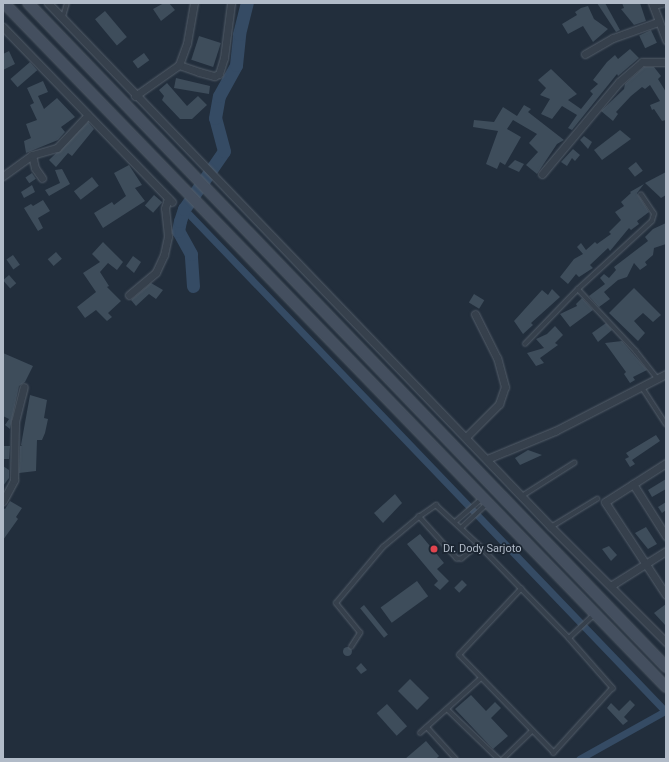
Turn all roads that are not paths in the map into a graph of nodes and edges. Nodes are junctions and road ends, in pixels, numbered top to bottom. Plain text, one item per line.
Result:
1 (4, 3) edge
2 (28, 3) edge
3 (48, 3) edge
4 (67, 3) edge
5 (194, 3) edge
6 (232, 3) edge
7 (666, 4) edge
8 (653, 5) edge
9 (62, 18) junction
10 (658, 22) junction
11 (3, 27) edge
12 (666, 40) edge
13 (585, 54) dead end
14 (666, 62) edge
15 (179, 65) junction
16 (135, 96) junction
17 (88, 115) junction
18 (32, 155) junction
19 (542, 174) dead end
20 (3, 176) edge
21 (42, 178) dead end
22 (641, 195) dead end
23 (578, 289) junction
24 (128, 295) dead end
25 (475, 314) dead end
26 (525, 344) dead end
27 (666, 374) edge
28 (657, 378) junction
29 (24, 387) dead end
30 (642, 387) junction
31 (666, 424) edge
32 (466, 437) junction
33 (487, 459) junction
34 (574, 463) dead end
35 (666, 463) edge
36 (633, 484) junction
37 (522, 496) junction
38 (597, 499) dead end
39 (3, 501) edge
40 (481, 504) junction
41 (419, 517) junction
42 (455, 522) junction
43 (666, 522) edge
44 (659, 526) junction
45 (551, 527) junction
46 (461, 528) junction
47 (666, 536) edge
48 (478, 545) junction
49 (666, 551) edge
50 (645, 564) junction
51 (612, 585) junction
52 (521, 589) junction
53 (666, 595) edge
54 (595, 614) junction
55 (569, 638) junction
56 (666, 642) edge
57 (351, 647) dead end
58 (666, 667) edge
59 (481, 678) junction
60 (666, 687) edge
61 (447, 709) junction
62 (427, 727) junction
63 (532, 730) junction
64 (420, 733) dead end
65 (456, 759) edge
66 (499, 759) edge
67 (503, 759) edge

1 - 40 main road
2 - 58 main road
3 - 9 street
4 - 9 lane
5 - 15 street
6 - 15 street
7 - 8 lane
8 - 10 street
9 - 16 street
10 - 12 street
10 - 13 street
11 - 17 street
14 - 19 street
15 - 16 street
16 - 32 street
17 - 18 street
17 - 24 street
18 - 20 street
18 - 21 street
22 - 23 lane
23 - 26 lane
23 - 28 lane
25 - 32 street
27 - 28 street
28 - 30 street
29 - 39 street
30 - 31 lane
30 - 33 street
32 - 33 street
33 - 37 street
34 - 37 lane
35 - 36 street
36 - 44 street
36 - 50 street
37 - 45 street
38 - 45 lane
40 - 42 lane
40 - 46 lane
40 - 54 main road
41 - 42 lane
41 - 48 lane
41 - 57 lane
42 - 46 lane
43 - 44 street
44 - 47 street
45 - 51 street
46 - 48 lane
48 - 52 lane
49 - 50 street
50 - 51 street
50 - 53 street
51 - 56 street
52 - 55 lane
52 - 59 lane
54 - 55 lane
54 - 60 main road
55 - 63 lane
59 - 61 lane
59 - 63 lane
61 - 62 lane
61 - 66 lane
62 - 64 lane
62 - 65 lane
63 - 67 lane

